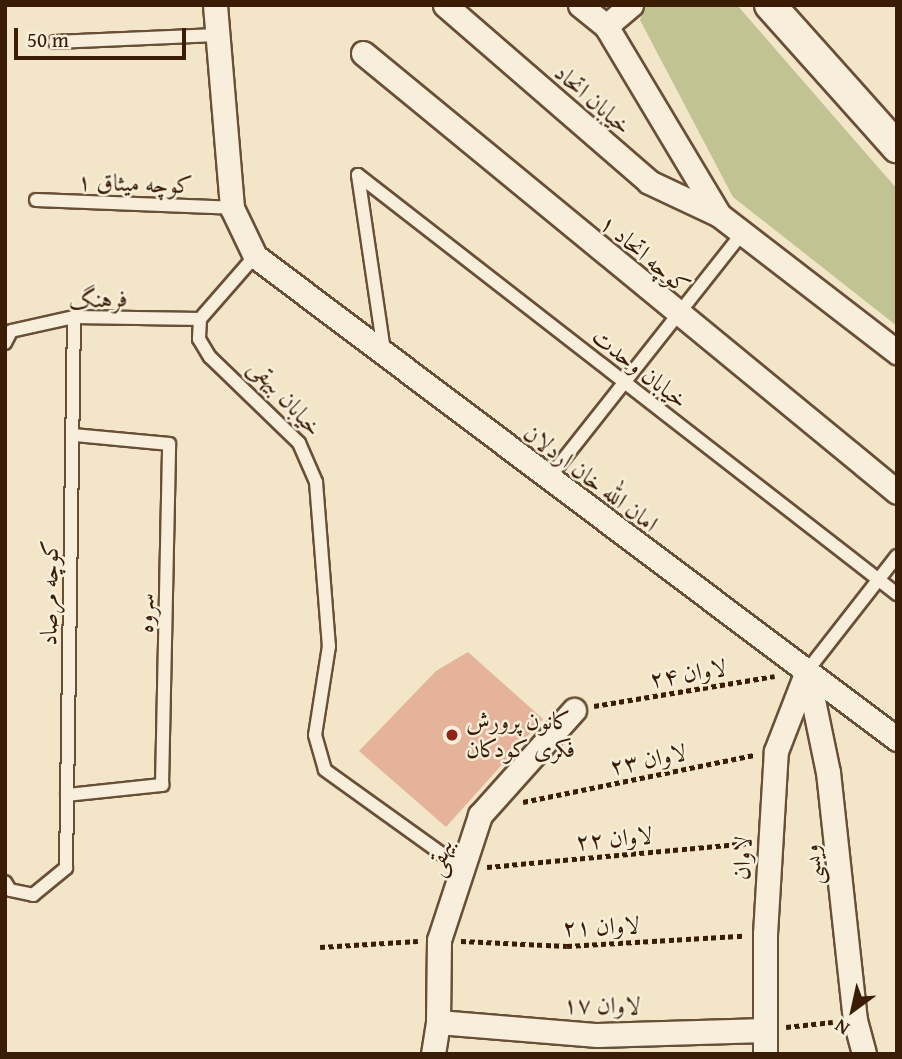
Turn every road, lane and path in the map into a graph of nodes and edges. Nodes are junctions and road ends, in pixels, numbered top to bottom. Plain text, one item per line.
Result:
1 (215, 5) edge
2 (445, 5) edge
3 (580, 5) edge
4 (631, 5) edge
5 (770, 5) edge
6 (606, 26) junction
7 (217, 35) junction
8 (55, 42) dead end
9 (363, 53) dead end
10 (897, 147) edge
11 (36, 200) dead end
12 (232, 208) junction
13 (719, 215) junction
14 (742, 233) junction
15 (255, 256) junction
16 (678, 315) junction
17 (75, 317) junction
18 (200, 319) junction
19 (5, 343) edge
20 (897, 352) edge
21 (385, 357) junction
22 (624, 382) junction
23 (73, 435) junction
24 (548, 478) junction
25 (897, 492) edge
26 (897, 556) edge
27 (878, 579) junction
28 (897, 594) edge
29 (807, 671) junction
30 (574, 710) joint
31 (897, 739) edge
32 (776, 751) junction
33 (67, 795) junction
34 (486, 809) junction
35 (768, 842) junction
36 (463, 869) junction
37 (5, 882) edge
38 (765, 934) junction
39 (439, 940) junction
40 (320, 947) dead end
41 (855, 1020) junction
42 (438, 1022) junction
43 (765, 1030) junction
44 (597, 1044) edge
45 (433, 1054) edge
46 (765, 1054) edge
47 (864, 1054) edge

1 - 7 street
2 - 13 street, خیابان اتحاد
3 - 6 street
4 - 6 street
5 - 10 street
6 - 13 street, خیابان اتحاد
7 - 8 lane
7 - 12 street
9 - 16 street, کوچه اتحاد ۱
11 - 12 lane, کوچه میثاق ۱
12 - 15 street
13 - 14 street, خیابان اتحاد
14 - 16 lane
14 - 20 street, خیابان اتحاد
15 - 18 lane
15 - 21 street, امان الله خان اردلان
16 - 22 lane
16 - 25 street, کوچه اتحاد ۱
17 - 18 lane, فرهنگ
17 - 19 lane, فرهنگ
17 - 23 lane, کوچه مرصاد
18 - 36 lane, خیابان بیهقی
21 - 22 lane, خیابان وحدت
21 - 24 street, امان الله خان اردلان
22 - 24 lane
22 - 27 lane, خیابان وحدت
23 - 33 lane, کوچه مرصاد
23 - 33 lane, سروه
24 - 29 street, امان الله خان اردلان
26 - 27 lane
27 - 28 lane, خیابان وحدت
27 - 29 lane
29 - 30 path, لاوان ۲۴
29 - 31 street, امان الله خان اردلان
29 - 32 street, لاوان
29 - 41 street, ویسی
30 - 34 street, بیهقی
32 - 34 path, لاوان ۲۳
32 - 35 street, لاوان
33 - 37 lane, کوچه مرصاد
34 - 36 street, بیهقی
35 - 36 path, لاوان ۲۲
35 - 38 street, لاوان
36 - 39 street, بیهقی
38 - 39 path, لاوان ۲۱
38 - 43 street, لاوان
39 - 40 path, لاوان ۲۱
39 - 42 street, بیهقی
41 - 43 path
41 - 47 street, ویسی
42 - 44 street, لاوان ۱۷
42 - 45 street, بیهقی
43 - 44 street, لاوان ۱۷
43 - 46 street, لاوان

